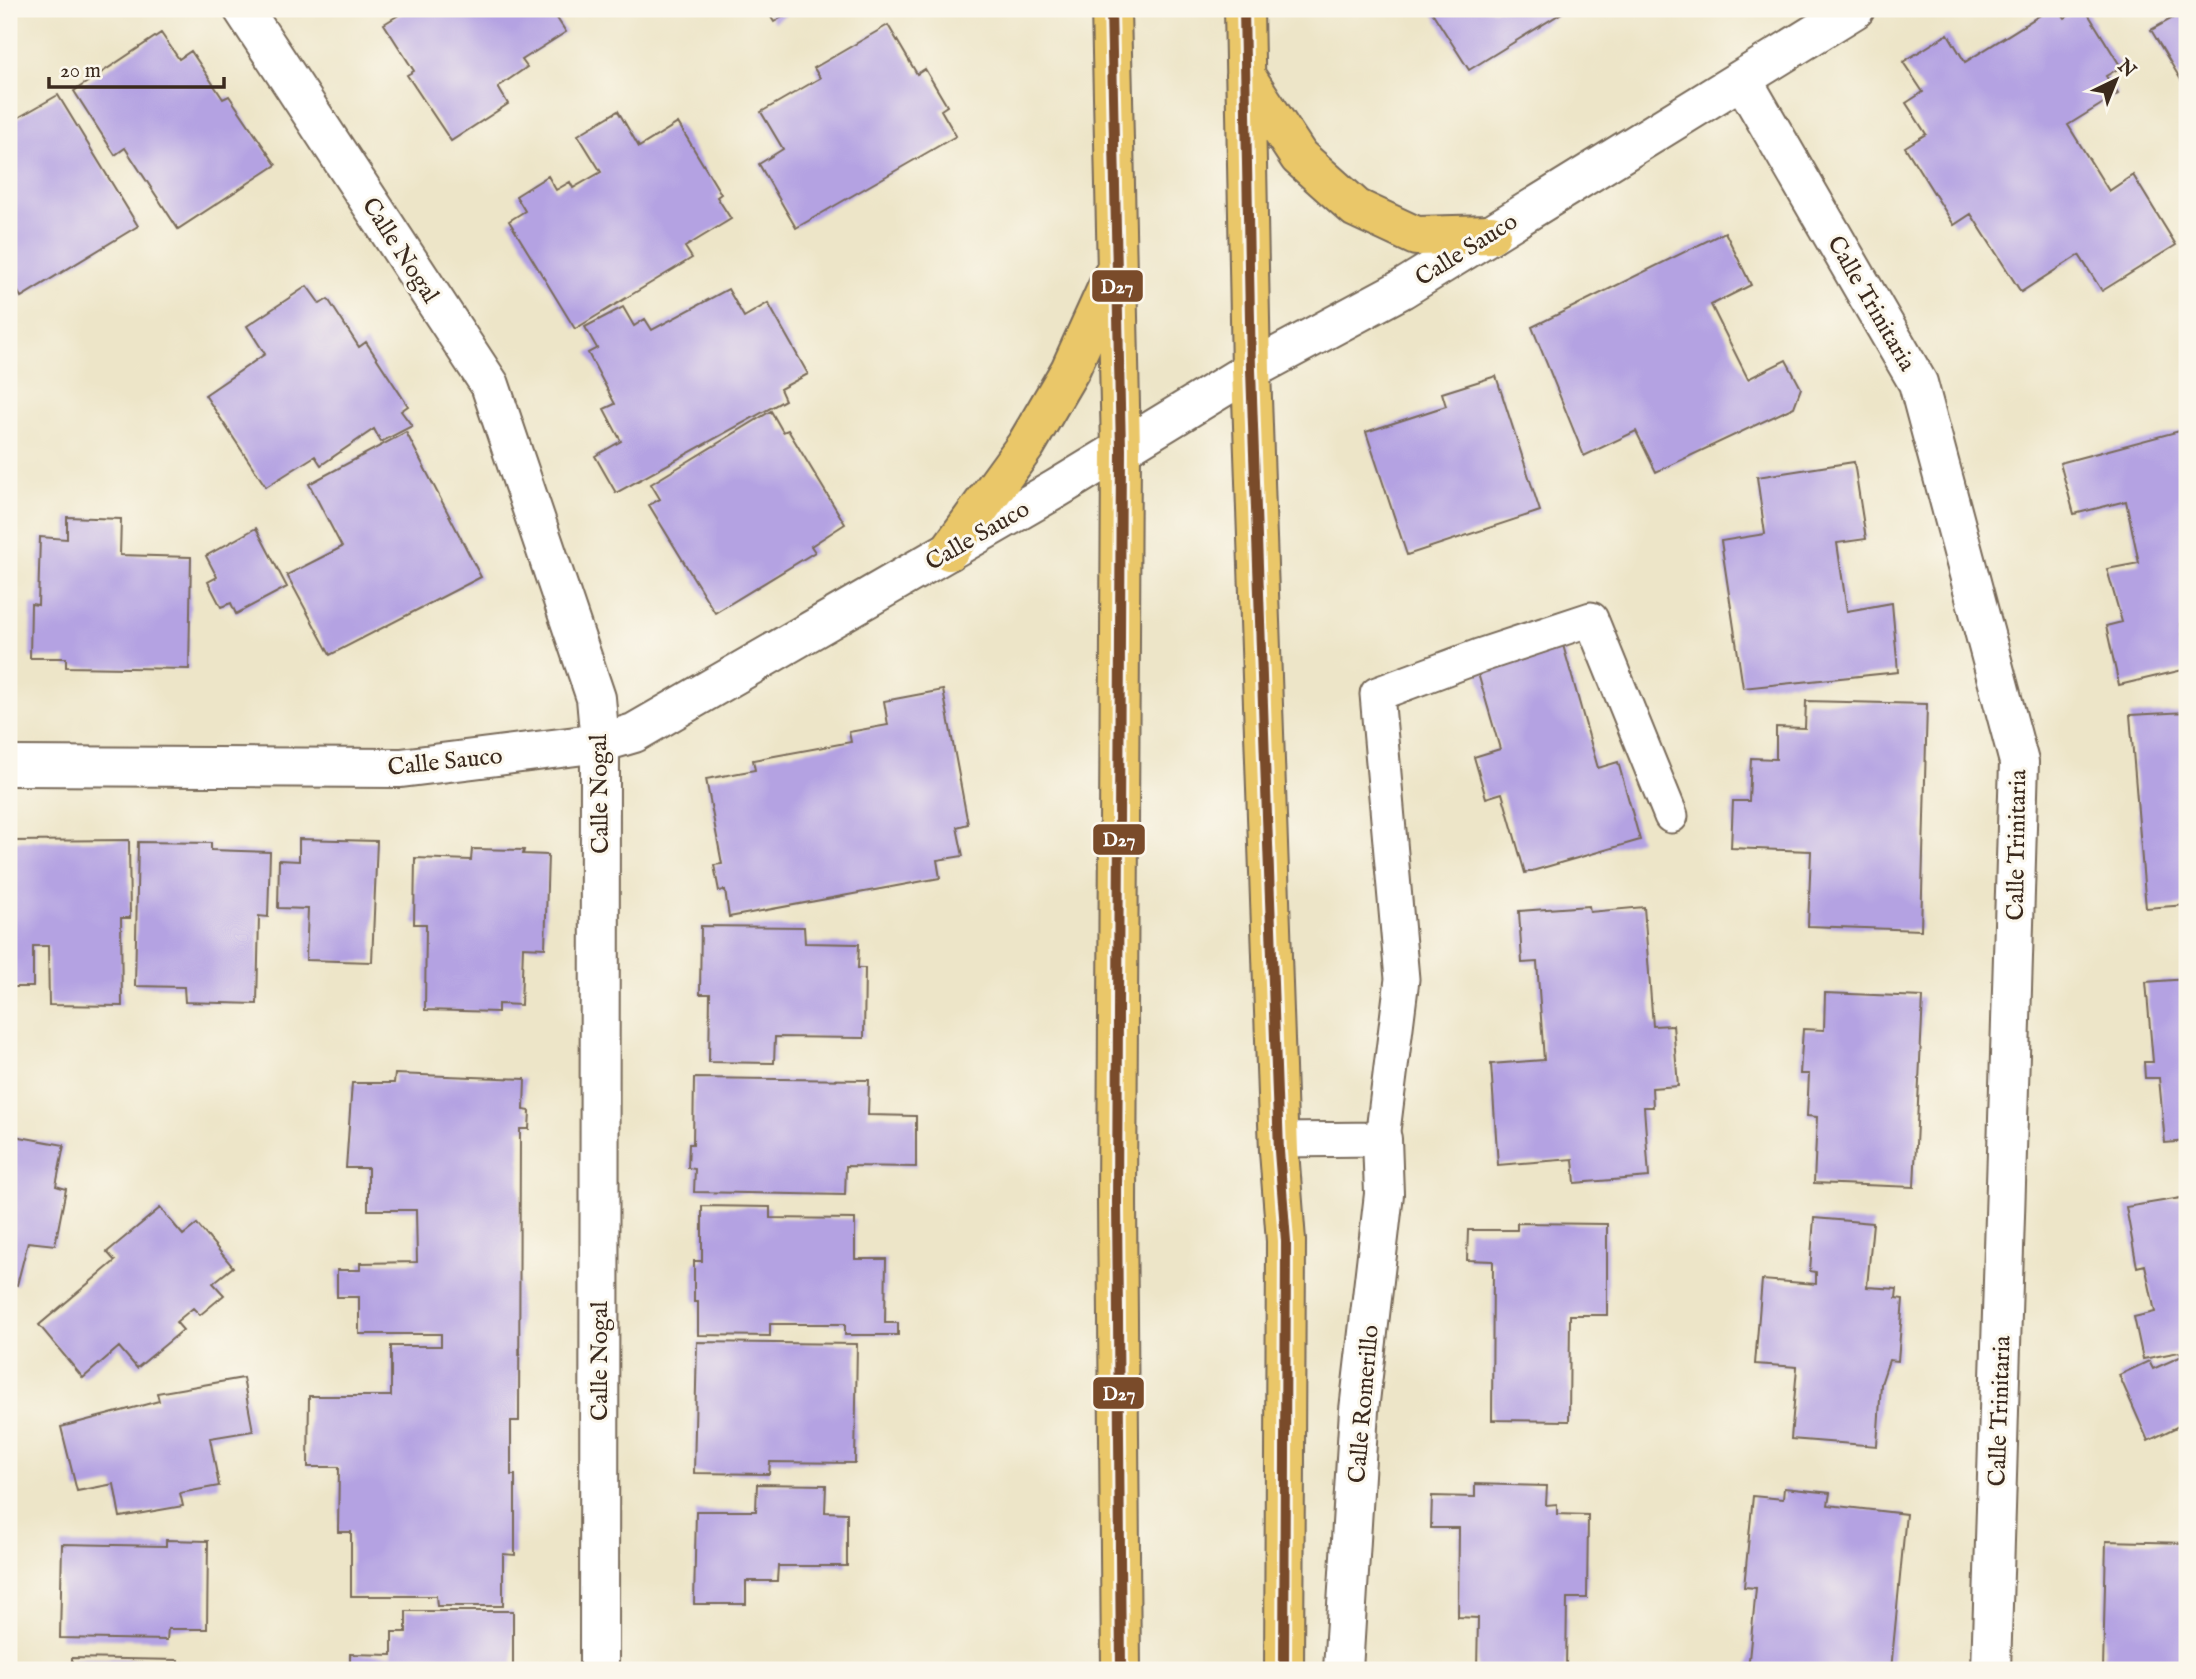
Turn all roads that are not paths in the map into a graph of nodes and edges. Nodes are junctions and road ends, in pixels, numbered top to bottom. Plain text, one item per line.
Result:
1 (243, 9) edge
2 (1111, 9) edge
3 (1244, 9) edge
4 (1855, 9) edge
5 (1245, 75) junction
6 (1742, 79) junction
7 (1491, 234) junction
8 (1117, 267) junction
9 (1251, 370) junction
10 (1121, 449) junction
11 (949, 551) junction
12 (600, 743) junction
13 (9, 766) edge
14 (1671, 816) dead end
15 (1382, 1139) junction
16 (1279, 1140) junction
17 (598, 1670) edge
18 (1121, 1670) edge
19 (1284, 1670) edge
20 (1343, 1670) edge
21 (1991, 1670) edge

1 - 12 street, Calle Nogal
2 - 8 main road
3 - 5 main road
4 - 6 street, Calle Sauco
5 - 7 main road
5 - 9 main road
6 - 7 street, Calle Sauco
6 - 21 street, Calle Trinitaria
7 - 9 street, Calle Sauco
8 - 10 main road
8 - 11 main road
9 - 10 street, Calle Sauco
9 - 16 main road
10 - 11 street, Calle Sauco
10 - 18 main road
11 - 12 street, Calle Sauco
12 - 13 street, Calle Sauco
12 - 17 street, Calle Nogal
14 - 15 lane
15 - 16 lane
15 - 20 street, Calle Romerillo
16 - 19 main road

